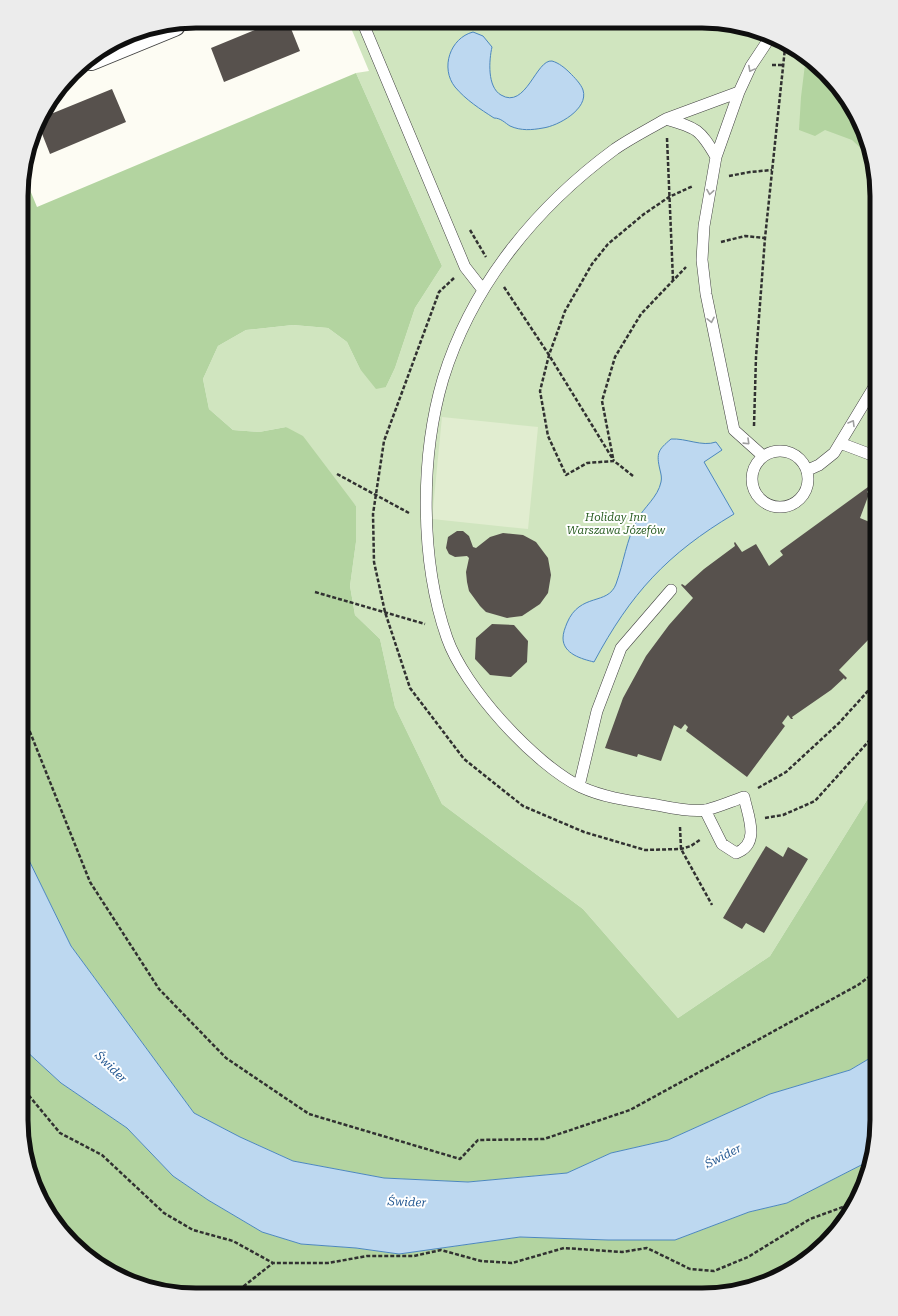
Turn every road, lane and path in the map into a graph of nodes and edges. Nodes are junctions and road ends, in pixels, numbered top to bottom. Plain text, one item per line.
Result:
1 (365, 28) edge
2 (150, 35) edge
3 (767, 42) edge
4 (115, 49) edge
5 (784, 50) edge
6 (739, 92) junction
7 (666, 119) junction
8 (716, 157) junction
9 (772, 170) junction
10 (712, 182) junction
11 (669, 197) junction
12 (766, 238) junction
13 (703, 254) junction
14 (465, 267) junction
15 (674, 280) junction
16 (483, 290) junction
17 (870, 394) edge
18 (840, 443) junction
19 (753, 448) junction
20 (870, 454) edge
21 (763, 456) junction
22 (614, 460) junction
23 (808, 470) junction
24 (337, 474) dead end
25 (633, 476) dead end
26 (376, 496) junction
27 (427, 523) junction
28 (672, 590) dead end
29 (316, 592) dead end
30 (385, 612) junction
31 (445, 630) junction
32 (870, 689) edge
33 (28, 730) edge
34 (579, 786) junction
35 (744, 797) junction
36 (677, 808) junction
37 (705, 810) junction
38 (584, 832) dead end
39 (712, 905) dead end
40 (870, 976) edge
41 (28, 1094) edge
42 (845, 1207) edge
43 (273, 1262) junction
44 (241, 1288) edge

1 - 14 lane
2 - 4 street
3 -> 6 lane
5 - 9 path
6 - 7 lane
6 - 8 lane
7 - 8 lane
7 - 11 path
7 - 16 lane
8 - 10 lane
9 - 10 path
9 - 12 path
10 - 11 path
10 -> 13 lane
11 - 15 path
11 - 22 path
12 - 13 path
12 - 19 path
13 - 15 path
13 -> 19 lane
14 - 16 lane
14 - 26 path
15 - 22 path
16 - 27 lane
18 -> 17 lane
18 - 20 lane
18 - 23 lane
19 - 21 lane
21 - 23 lane
21 - 23 lane
22 - 25 path
24 - 26 path
26 - 27 path
26 - 30 path
27 - 31 lane
28 - 34 lane
29 - 30 path
30 - 31 path
30 - 38 path
31 - 34 lane
32 - 35 path
33 - 40 path
34 - 36 lane
35 - 37 lane
35 - 37 lane
36 - 37 lane
36 - 39 path
41 - 43 path
42 - 43 path
43 - 44 path

